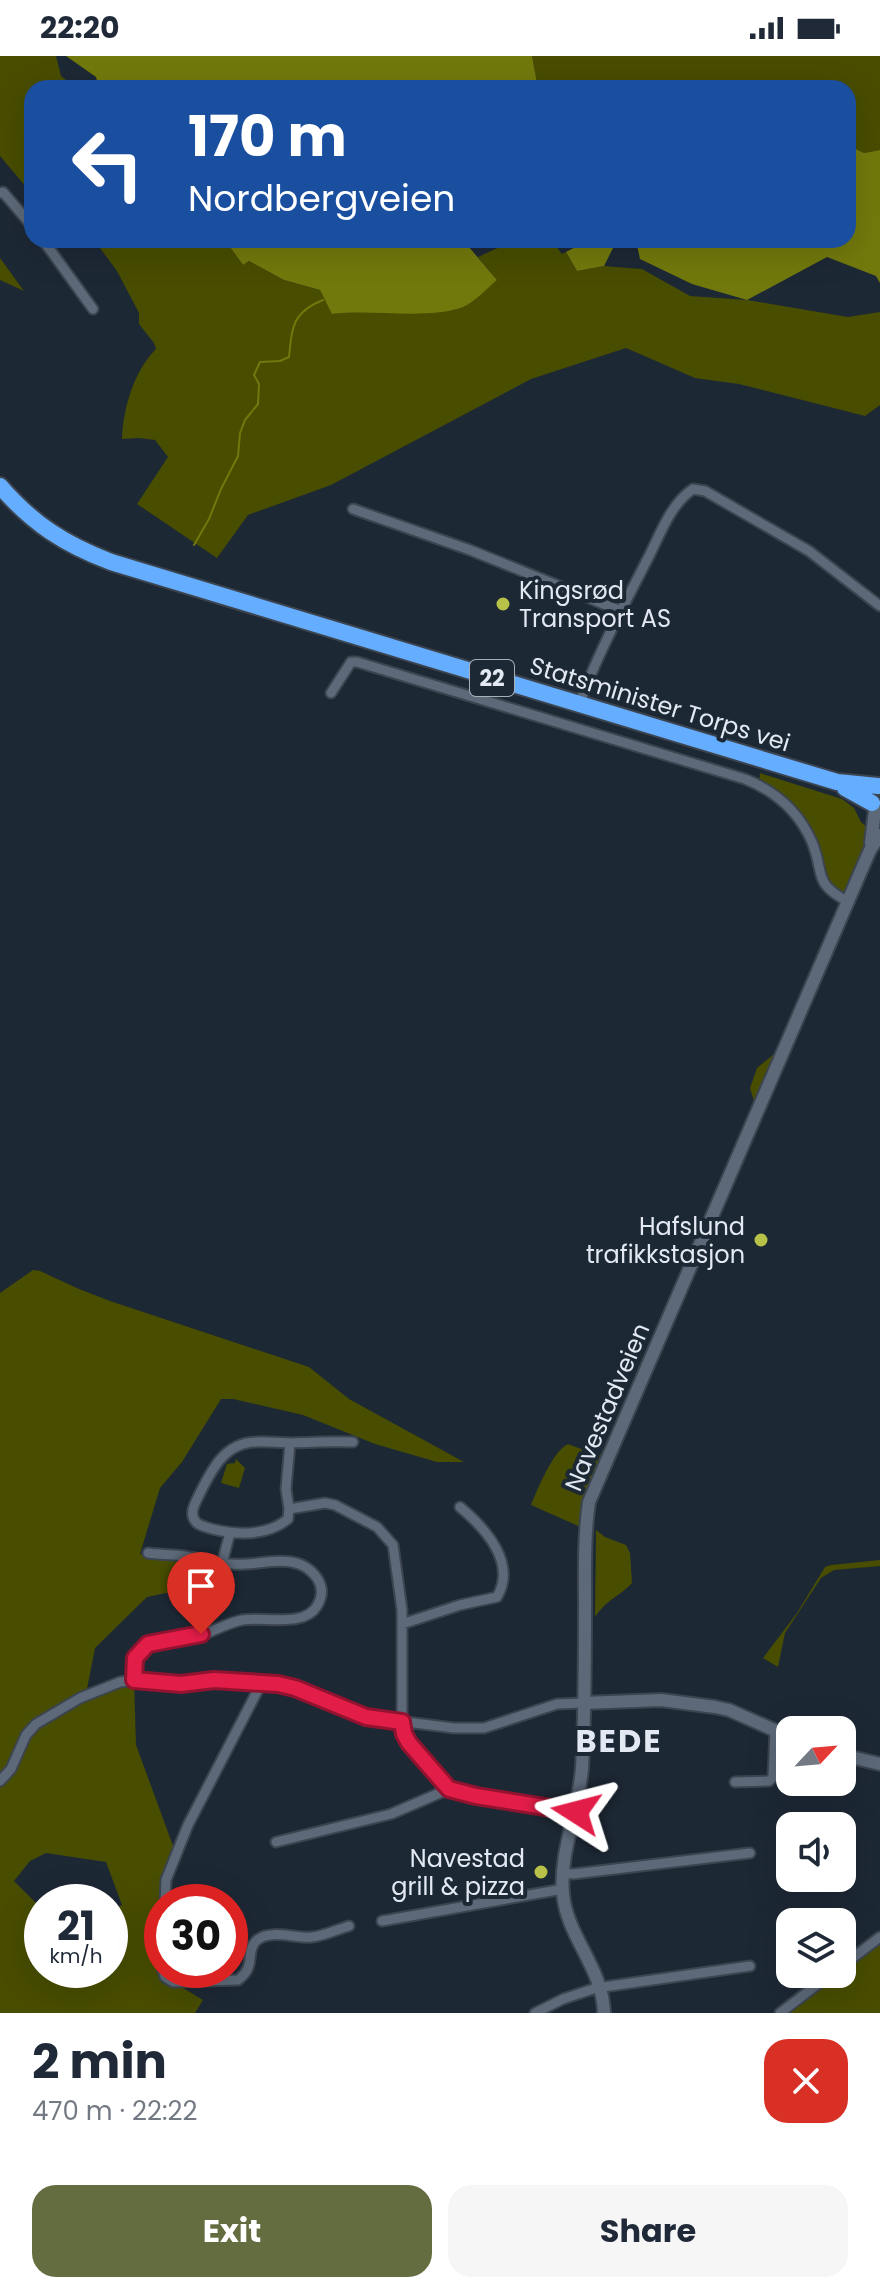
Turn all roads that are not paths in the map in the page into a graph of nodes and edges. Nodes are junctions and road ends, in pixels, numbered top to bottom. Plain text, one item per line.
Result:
1 (0, 193) edge
2 (24, 217) edge
3 (49, 248) edge
4 (93, 309) dead end
5 (0, 486) edge
6 (353, 509) dead end
7 (880, 606) edge
8 (621, 611) junction
9 (331, 693) dead end
10 (579, 705) junction
11 (837, 782) junction
12 (879, 785) edge
13 (876, 809) edge
14 (880, 835) edge
15 (870, 850) junction
16 (849, 902) junction
17 (353, 1442) dead end
18 (290, 1443) junction
19 (460, 1507) dead end
20 (289, 1509) junction
21 (230, 1533) junction
22 (148, 1553) dead end
23 (222, 1563) junction
24 (402, 1624) junction
25 (134, 1680) junction
26 (261, 1684) junction
27 (583, 1703) junction
28 (402, 1722) junction
29 (775, 1731) joint
30 (856, 1758) edge
31 (880, 1764) edge
32 (0, 1781) edge
33 (735, 1782) dead end
34 (449, 1789) junction
35 (576, 1812) junction
36 (276, 1842) dead end
37 (750, 1853) dead end
38 (563, 1873) junction
39 (166, 1884) edge
40 (563, 1889) junction
41 (382, 1921) dead end
42 (349, 1926) dead end
43 (880, 1937) edge
44 (856, 1955) edge
45 (750, 1966) dead end
46 (248, 1970) edge
47 (601, 1988) junction
48 (813, 1988) edge
49 (535, 2013) edge
50 (604, 2013) edge
51 (780, 2013) edge

1 - 2 street
3 - 4 street
5 - 10 highway, Statsminister Torps vei / 22
6 - 8 street
7 - 8 street
8 - 10 street
9 - 16 street
10 - 11 highway, Statsminister Torps vei / 22
11 - 12 highway, Statsminister Torps vei / 22
11 - 13 highway, Statsminister Torps vei / 22
12 - 13 highway, 22
13 - 15 street, Navestadveien
14 - 15 street, Navestadveien
15 - 16 street, Navestadveien
16 - 27 street, Navestadveien
17 - 18 street
18 - 20 street
18 - 21 street
19 - 24 street
20 - 21 street
20 - 24 street
21 - 23 street
22 - 23 street
23 - 25 street
24 - 28 street
25 - 26 street
25 - 32 street
26 - 28 street
26 - 39 street
27 - 28 street
27 - 29 street
27 - 35 street, Navestadveien
28 - 34 street
29 - 33 street
30 - 31 street
34 - 35 street
34 - 36 street
35 - 38 street, Navestadveien
37 - 38 street
38 - 40 street, Navestadveien
40 - 41 street
40 - 47 street, Navestadveien
42 - 46 street
43 - 44 street
45 - 47 street
47 - 49 street
47 - 50 street, Navestadveien
48 - 51 street

